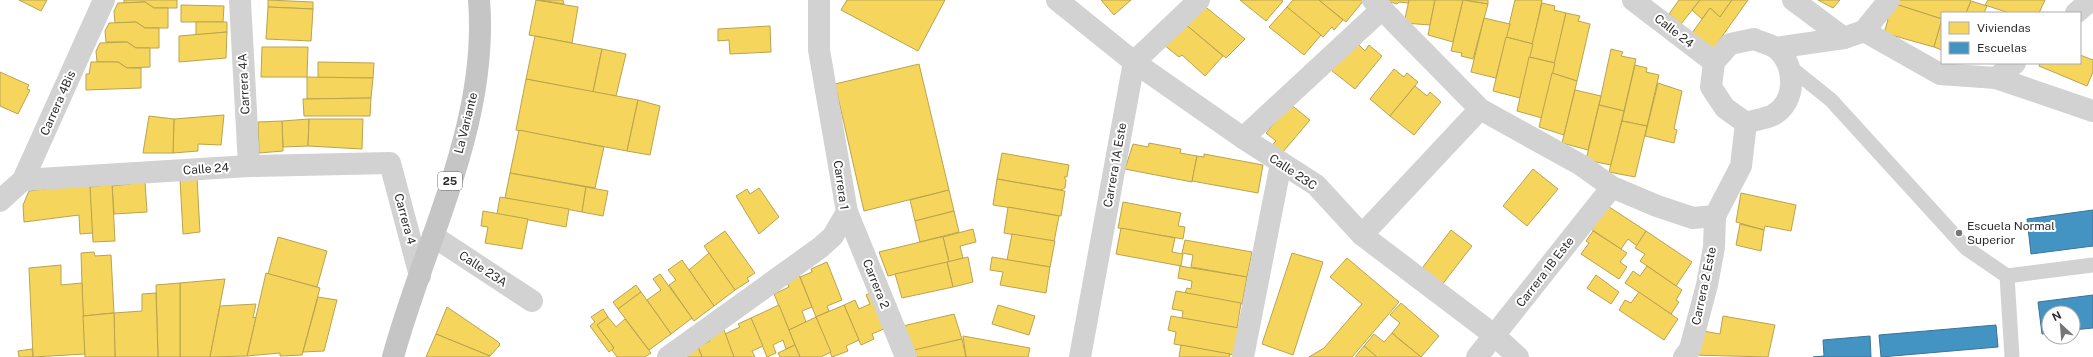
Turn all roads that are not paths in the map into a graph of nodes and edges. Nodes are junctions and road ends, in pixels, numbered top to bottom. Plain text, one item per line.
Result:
1 (104, 0) edge
2 (479, 0) edge
3 (819, 0) edge
4 (1057, 0) edge
5 (1199, 0) edge
6 (1633, 0) edge
7 (1793, 0) edge
8 (1889, 0) edge
9 (2091, 0) edge
10 (240, 1) dead end
11 (1378, 4) edge
12 (2077, 12) edge
13 (1864, 31) junction
14 (1844, 38) junction
15 (1776, 48) junction
16 (1134, 62) junction
17 (1714, 62) junction
18 (2014, 64) edge
19 (1790, 67) junction
20 (1996, 78) junction
21 (1480, 109) junction
22 (2093, 111) edge
23 (1746, 123) junction
24 (1243, 138) junction
25 (390, 163) joint
26 (1280, 164) junction
27 (249, 166) junction
28 (23, 180) junction
29 (1612, 187) junction
30 (1, 201) edge
31 (847, 212) junction
32 (1715, 216) junction
33 (1362, 235) junction
34 (433, 236) junction
35 (2093, 265) edge
36 (420, 276) junction
37 (2007, 276) junction
38 (532, 301) dead end
39 (1494, 335) junction
40 (393, 357) edge
41 (668, 357) edge
42 (906, 357) edge
43 (1080, 357) edge
44 (1243, 357) edge
45 (1477, 357) edge
46 (1518, 357) edge
47 (1684, 357) edge
48 (2012, 357) edge

1 - 28 street, Carrera 4Bis
2 - 34 main road, La Variante / 25
3 - 31 street, Carrera 1
4 - 16 street, Calle 23C
5 - 16 street
6 - 17 street, Calle 24
7 - 14 street
8 - 13 street
9 - 12 street
10 - 27 street, Carrera 4A
11 - 21 street
11 - 24 street
13 - 14 street
13 - 20 street
14 - 15 street
15 - 17 street
15 - 19 street
16 - 24 street, Calle 23C
16 - 43 street, Carrera 1A Este
17 - 23 street
18 - 20 street
19 - 23 street
19 - 37 lane
20 - 22 street
21 - 29 street
21 - 33 street
23 - 32 street, Carrera 2 Este
24 - 26 street, Calle 23C
25 - 27 street, Calle 24
25 - 36 street, Carrera 4
26 - 33 street, Calle 23C
26 - 44 street
27 - 28 street, Calle 24
28 - 30 street, Carrera 4Bis
29 - 32 street
29 - 39 street, Carrera 1B Este
31 - 41 street, Carrera 1
31 - 42 street, Carrera 2
32 - 47 street, Carrera 2 Este
33 - 39 street, Calle 23C
34 - 36 main road, La Variante / 25
34 - 38 street, Calle 23A
35 - 37 lane
36 - 40 main road, La Variante / 25
37 - 48 lane
39 - 45 street, Carrera 1B Este
39 - 46 street, Calle 23C

